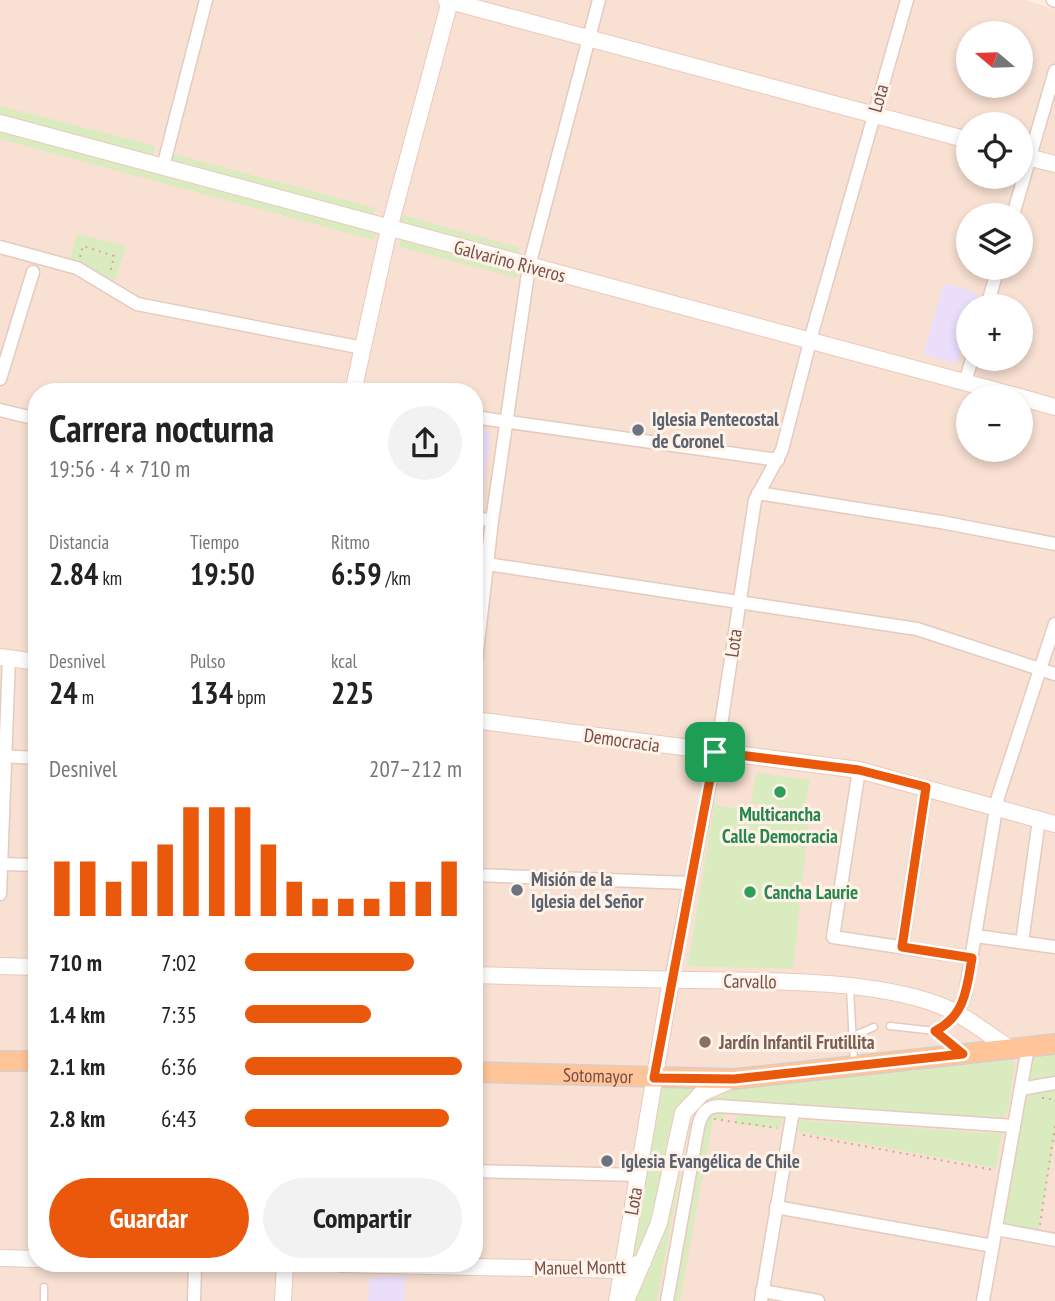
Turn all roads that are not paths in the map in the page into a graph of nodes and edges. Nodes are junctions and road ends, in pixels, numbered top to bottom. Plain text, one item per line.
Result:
1 (206, 0) edge
2 (449, 0) edge
3 (599, 0) edge
4 (907, 0) edge
5 (588, 38) junction
6 (1055, 71) edge
7 (873, 115) junction
8 (0, 123) edge
9 (1033, 133) edge
10 (956, 138) edge
11 (1033, 158) edge
12 (1055, 164) edge
13 (163, 167) junction
14 (389, 229) junction
15 (0, 247) edge
16 (529, 266) junction
17 (33, 272) dead end
18 (811, 341) junction
19 (363, 348) junction
20 (968, 371) edge
21 (0, 379) edge
22 (965, 382) junction
23 (355, 383) edge
24 (976, 385) edge
25 (1033, 401) edge
26 (1055, 407) edge
27 (0, 410) edge
28 (28, 417) edge
29 (483, 418) edge
30 (506, 422) junction
31 (778, 460) junction
32 (758, 493) junction
33 (483, 519) edge
34 (492, 521) junction
35 (1055, 544) edge
36 (487, 564) junction
37 (483, 599) edge
38 (739, 602) junction
39 (1055, 624) edge
40 (5, 657) edge
41 (28, 661) edge
42 (1040, 669) junction
43 (1055, 674) edge
44 (483, 721) edge
45 (715, 752) junction
46 (3, 757) edge
47 (28, 758) edge
48 (859, 770) junction
49 (926, 787) junction
50 (996, 808) junction
51 (1047, 822) edge
52 (1, 864) edge
53 (28, 864) edge
54 (483, 875) edge
55 (689, 883) junction
56 (0, 894) edge
57 (976, 936) junction
58 (1021, 942) junction
59 (902, 947) junction
60 (1055, 947) edge
61 (972, 958) junction
62 (0, 966) edge
63 (28, 967) edge
64 (483, 975) edge
65 (671, 980) junction
66 (850, 988) junction
67 (957, 1014) junction
68 (890, 1026) dead end
69 (874, 1027) dead end
70 (935, 1031) junction
71 (853, 1036) junction
72 (1055, 1044) edge
73 (1020, 1048) junction
74 (963, 1054) junction
75 (0, 1061) edge
76 (28, 1061) edge
77 (854, 1066) junction
78 (483, 1072) edge
79 (654, 1078) junction
80 (734, 1079) junction
81 (1055, 1083) edge
82 (1021, 1089) junction
83 (793, 1111) junction
84 (1014, 1126) junction
85 (483, 1171) edge
86 (638, 1175) junction
87 (776, 1207) junction
88 (996, 1229) junction
89 (1055, 1240) edge
90 (993, 1245) junction
91 (0, 1258) edge
92 (28, 1259) edge
93 (643, 1262) junction
94 (483, 1266) edge
95 (621, 1270) junction
96 (195, 1272) edge
97 (285, 1272) edge
98 (44, 1287) dead end
99 (762, 1296) edge
100 (44, 1301) edge
101 (194, 1301) edge
102 (283, 1301) edge
103 (617, 1301) edge
104 (626, 1301) edge
105 (667, 1301) edge
106 (818, 1301) edge
107 (983, 1301) edge

1 - 13 street
2 - 5 street
2 - 14 street
3 - 5 street
4 - 7 street, Lota
5 - 7 street
5 - 16 street
6 - 9 street
7 - 10 street
7 - 18 street, Lota
8 - 13 street, Galvarino Riveros
11 - 12 street
13 - 14 street, Galvarino Riveros
14 - 16 street, Galvarino Riveros
14 - 19 street
15 - 19 street
16 - 18 street, Galvarino Riveros
16 - 30 street
17 - 21 street
18 - 22 street, Galvarino Riveros
18 - 31 street, Lota
19 - 23 street
20 - 22 street
22 - 24 street, Galvarino Riveros
25 - 26 street, Galvarino Riveros
27 - 28 street
29 - 30 street
30 - 31 street
30 - 34 street
31 - 32 street, Lota
32 - 35 street
32 - 38 street, Lota
33 - 34 street
34 - 36 street
36 - 37 street
36 - 38 street
38 - 42 street
38 - 45 street, Lota
39 - 42 street
40 - 41 street
40 - 46 street
42 - 43 street
42 - 50 street
44 - 45 street, Democracia
45 - 48 street, Democracia
45 - 55 street, Lota
46 - 47 street
46 - 52 street
48 - 49 street, Democracia
48 - 59 street
49 - 50 street, Democracia
49 - 59 street
50 - 51 street, Democracia
50 - 57 street
51 - 58 street
52 - 53 street
52 - 56 street
54 - 55 street
55 - 65 street, Lota
57 - 58 street
57 - 61 street
58 - 60 street
59 - 61 street
61 - 67 street
62 - 63 street
64 - 65 street, Carvallo
65 - 66 street, Carvallo
65 - 79 street, Lota
66 - 67 street, Carvallo
66 - 71 lane
67 - 70 lane
67 - 73 street, Carvallo
68 - 70 lane
69 - 71 lane
70 - 74 lane
71 - 77 lane
72 - 73 main road, Sotomayor
73 - 74 main road, Sotomayor
73 - 82 street
74 - 77 main road, Sotomayor
75 - 76 main road
77 - 80 main road, Sotomayor
78 - 79 main road, Sotomayor
79 - 80 main road, Sotomayor
79 - 86 street, Lota
80 - 93 street, Manuel Montt
81 - 82 street
82 - 84 street
83 - 84 street
83 - 87 street
83 - 105 street
84 - 88 street
85 - 86 street
86 - 95 street, Lota
87 - 90 street
87 - 99 street
88 - 89 street
88 - 90 street
90 - 107 street
91 - 92 street
93 - 95 street, Manuel Montt
93 - 104 street
94 - 95 street, Manuel Montt
95 - 103 street, Lota
96 - 101 street
97 - 102 street
98 - 100 lane
99 - 106 street

